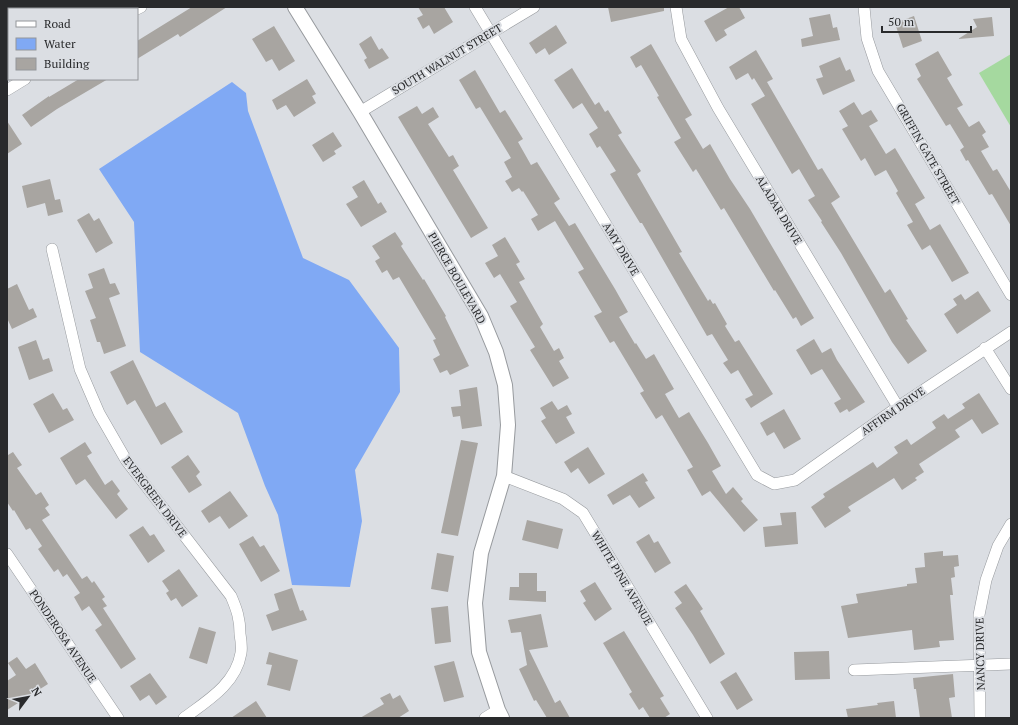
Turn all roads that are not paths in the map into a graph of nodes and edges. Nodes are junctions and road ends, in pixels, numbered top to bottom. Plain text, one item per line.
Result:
1 (295, 7) edge
2 (475, 7) edge
3 (534, 7) edge
4 (676, 7) edge
5 (864, 7) edge
6 (490, 34) junction
7 (23, 80) edge
8 (7, 90) edge
9 (360, 112) junction
10 (52, 249) dead end
11 (1011, 295) edge
12 (1011, 332) edge
13 (985, 348) junction
14 (1011, 389) edge
15 (898, 407) junction
16 (504, 476) junction
17 (774, 484) joint
18 (1011, 524) edge
19 (7, 554) edge
20 (1011, 664) edge
21 (980, 665) junction
22 (854, 670) dead end
23 (500, 714) edge
24 (118, 718) edge
25 (184, 718) edge
26 (485, 718) edge
27 (707, 718) edge
28 (980, 718) edge

1 - 9 street, PIERCE BOULEVARD
2 - 6 street, AMY DRIVE
3 - 6 street, SOUTH WALNUT STREET
4 - 15 street, ALADAR DRIVE
5 - 11 street, GRIFFIN GATE STREET
6 - 9 street, SOUTH WALNUT STREET
6 - 17 street, AMY DRIVE
7 - 8 street
9 - 16 street, PIERCE BOULEVARD
10 - 25 street, EVERGREEN DRIVE
12 - 13 street, AFFIRM DRIVE
13 - 14 street
13 - 15 street, AFFIRM DRIVE
15 - 17 street, AFFIRM DRIVE
16 - 23 street, PIERCE BOULEVARD
16 - 27 street, WHITE PINE AVENUE
18 - 21 street, NANCY DRIVE
19 - 24 street, PONDEROSA AVENUE
20 - 21 street
21 - 22 street
21 - 28 street, NANCY DRIVE
23 - 26 street

